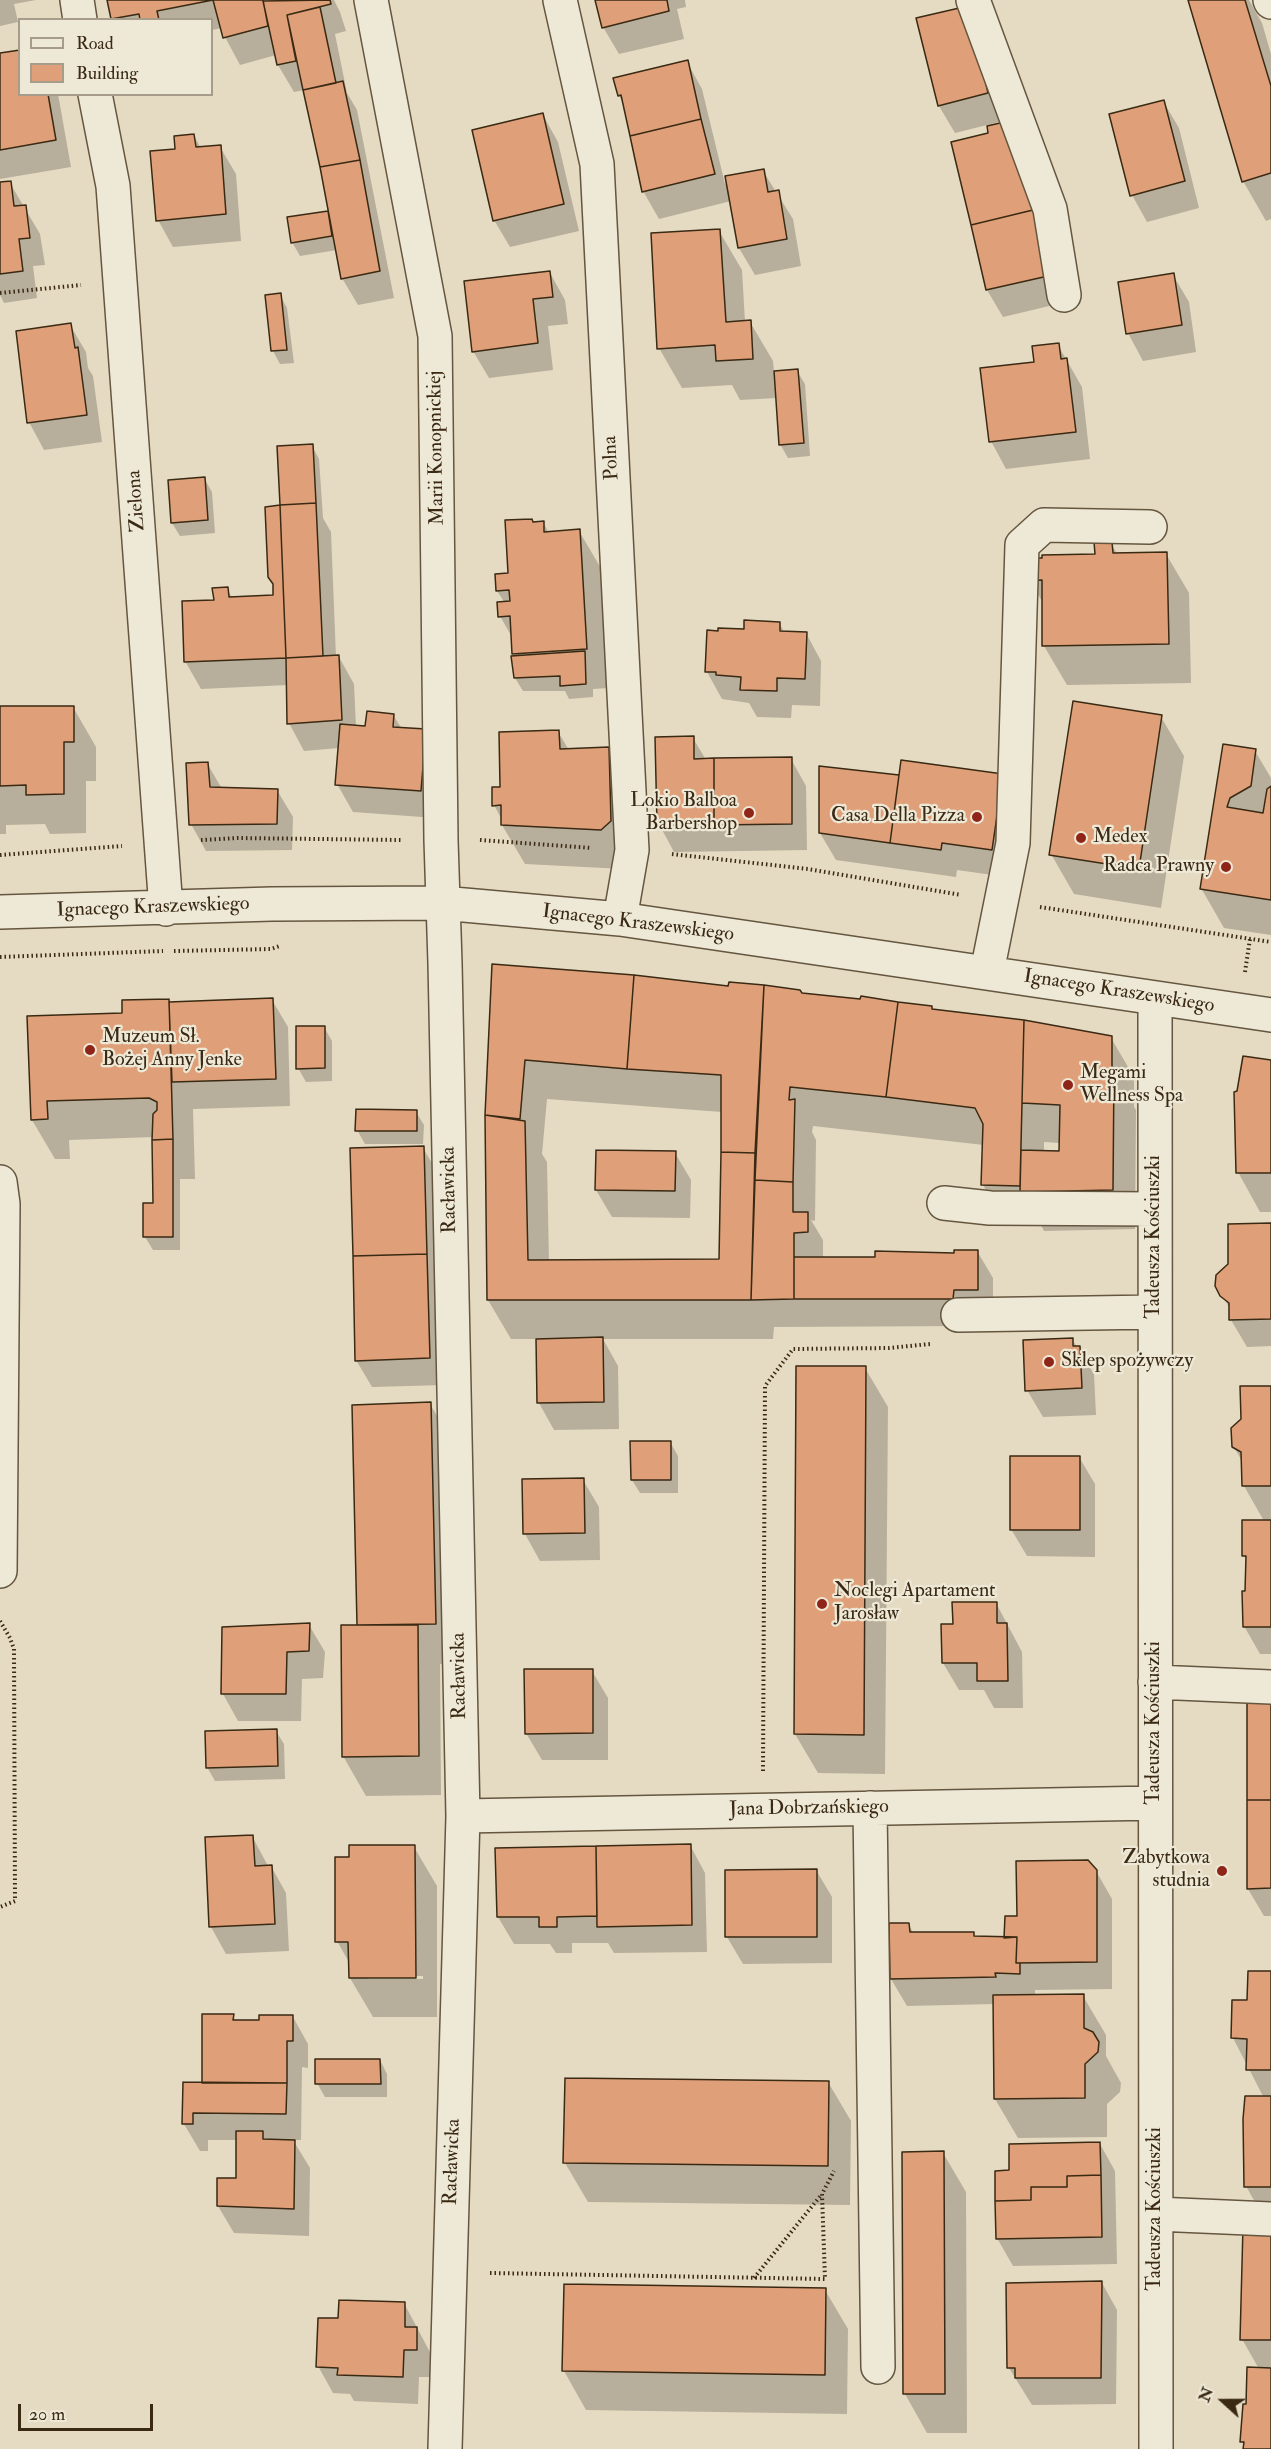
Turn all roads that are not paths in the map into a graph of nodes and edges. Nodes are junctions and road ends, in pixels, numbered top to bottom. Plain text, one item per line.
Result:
1 (77, 0) edge
2 (371, 0) edge
3 (560, 0) edge
4 (973, 0) edge
5 (80, 18) edge
6 (95, 96) edge
7 (1064, 295) dead end
8 (1150, 527) dead end
9 (442, 903) junction
10 (166, 909) junction
11 (0, 912) edge
12 (620, 919) junction
13 (987, 972) junction
14 (1155, 998) junction
15 (1271, 1015) edge
16 (0, 1182) edge
17 (944, 1203) dead end
18 (1155, 1209) junction
19 (1155, 1312) junction
20 (958, 1314) dead end
21 (0, 1571) edge
22 (1155, 1683) junction
23 (1271, 1687) edge
24 (1155, 1803) junction
25 (870, 1808) junction
26 (463, 1816) junction
27 (1156, 2214) junction
28 (1271, 2219) edge
29 (878, 2367) dead end
30 (445, 2449) edge
31 (1156, 2449) edge

1 - 5 street
2 - 9 street, Marii Konopnickiej
3 - 12 street, Polna
4 - 7 street
6 - 10 street, Zielona
8 - 13 street
9 - 10 street, Ignacego Kraszewskiego
9 - 12 street, Ignacego Kraszewskiego
9 - 26 street, Racławicka
10 - 11 street, Ignacego Kraszewskiego
12 - 13 street, Ignacego Kraszewskiego
13 - 14 street, Ignacego Kraszewskiego
14 - 15 street, Ignacego Kraszewskiego
14 - 18 street, Tadeusza Kościuszki
16 - 21 street
17 - 18 street
18 - 19 street, Tadeusza Kościuszki
19 - 20 street
19 - 22 street, Tadeusza Kościuszki
22 - 23 street
22 - 24 street, Tadeusza Kościuszki
24 - 25 street, Jana Dobrzańskiego
24 - 27 street, Tadeusza Kościuszki
25 - 26 street, Jana Dobrzańskiego
25 - 29 street
26 - 30 street, Racławicka
27 - 28 street
27 - 31 street, Tadeusza Kościuszki

